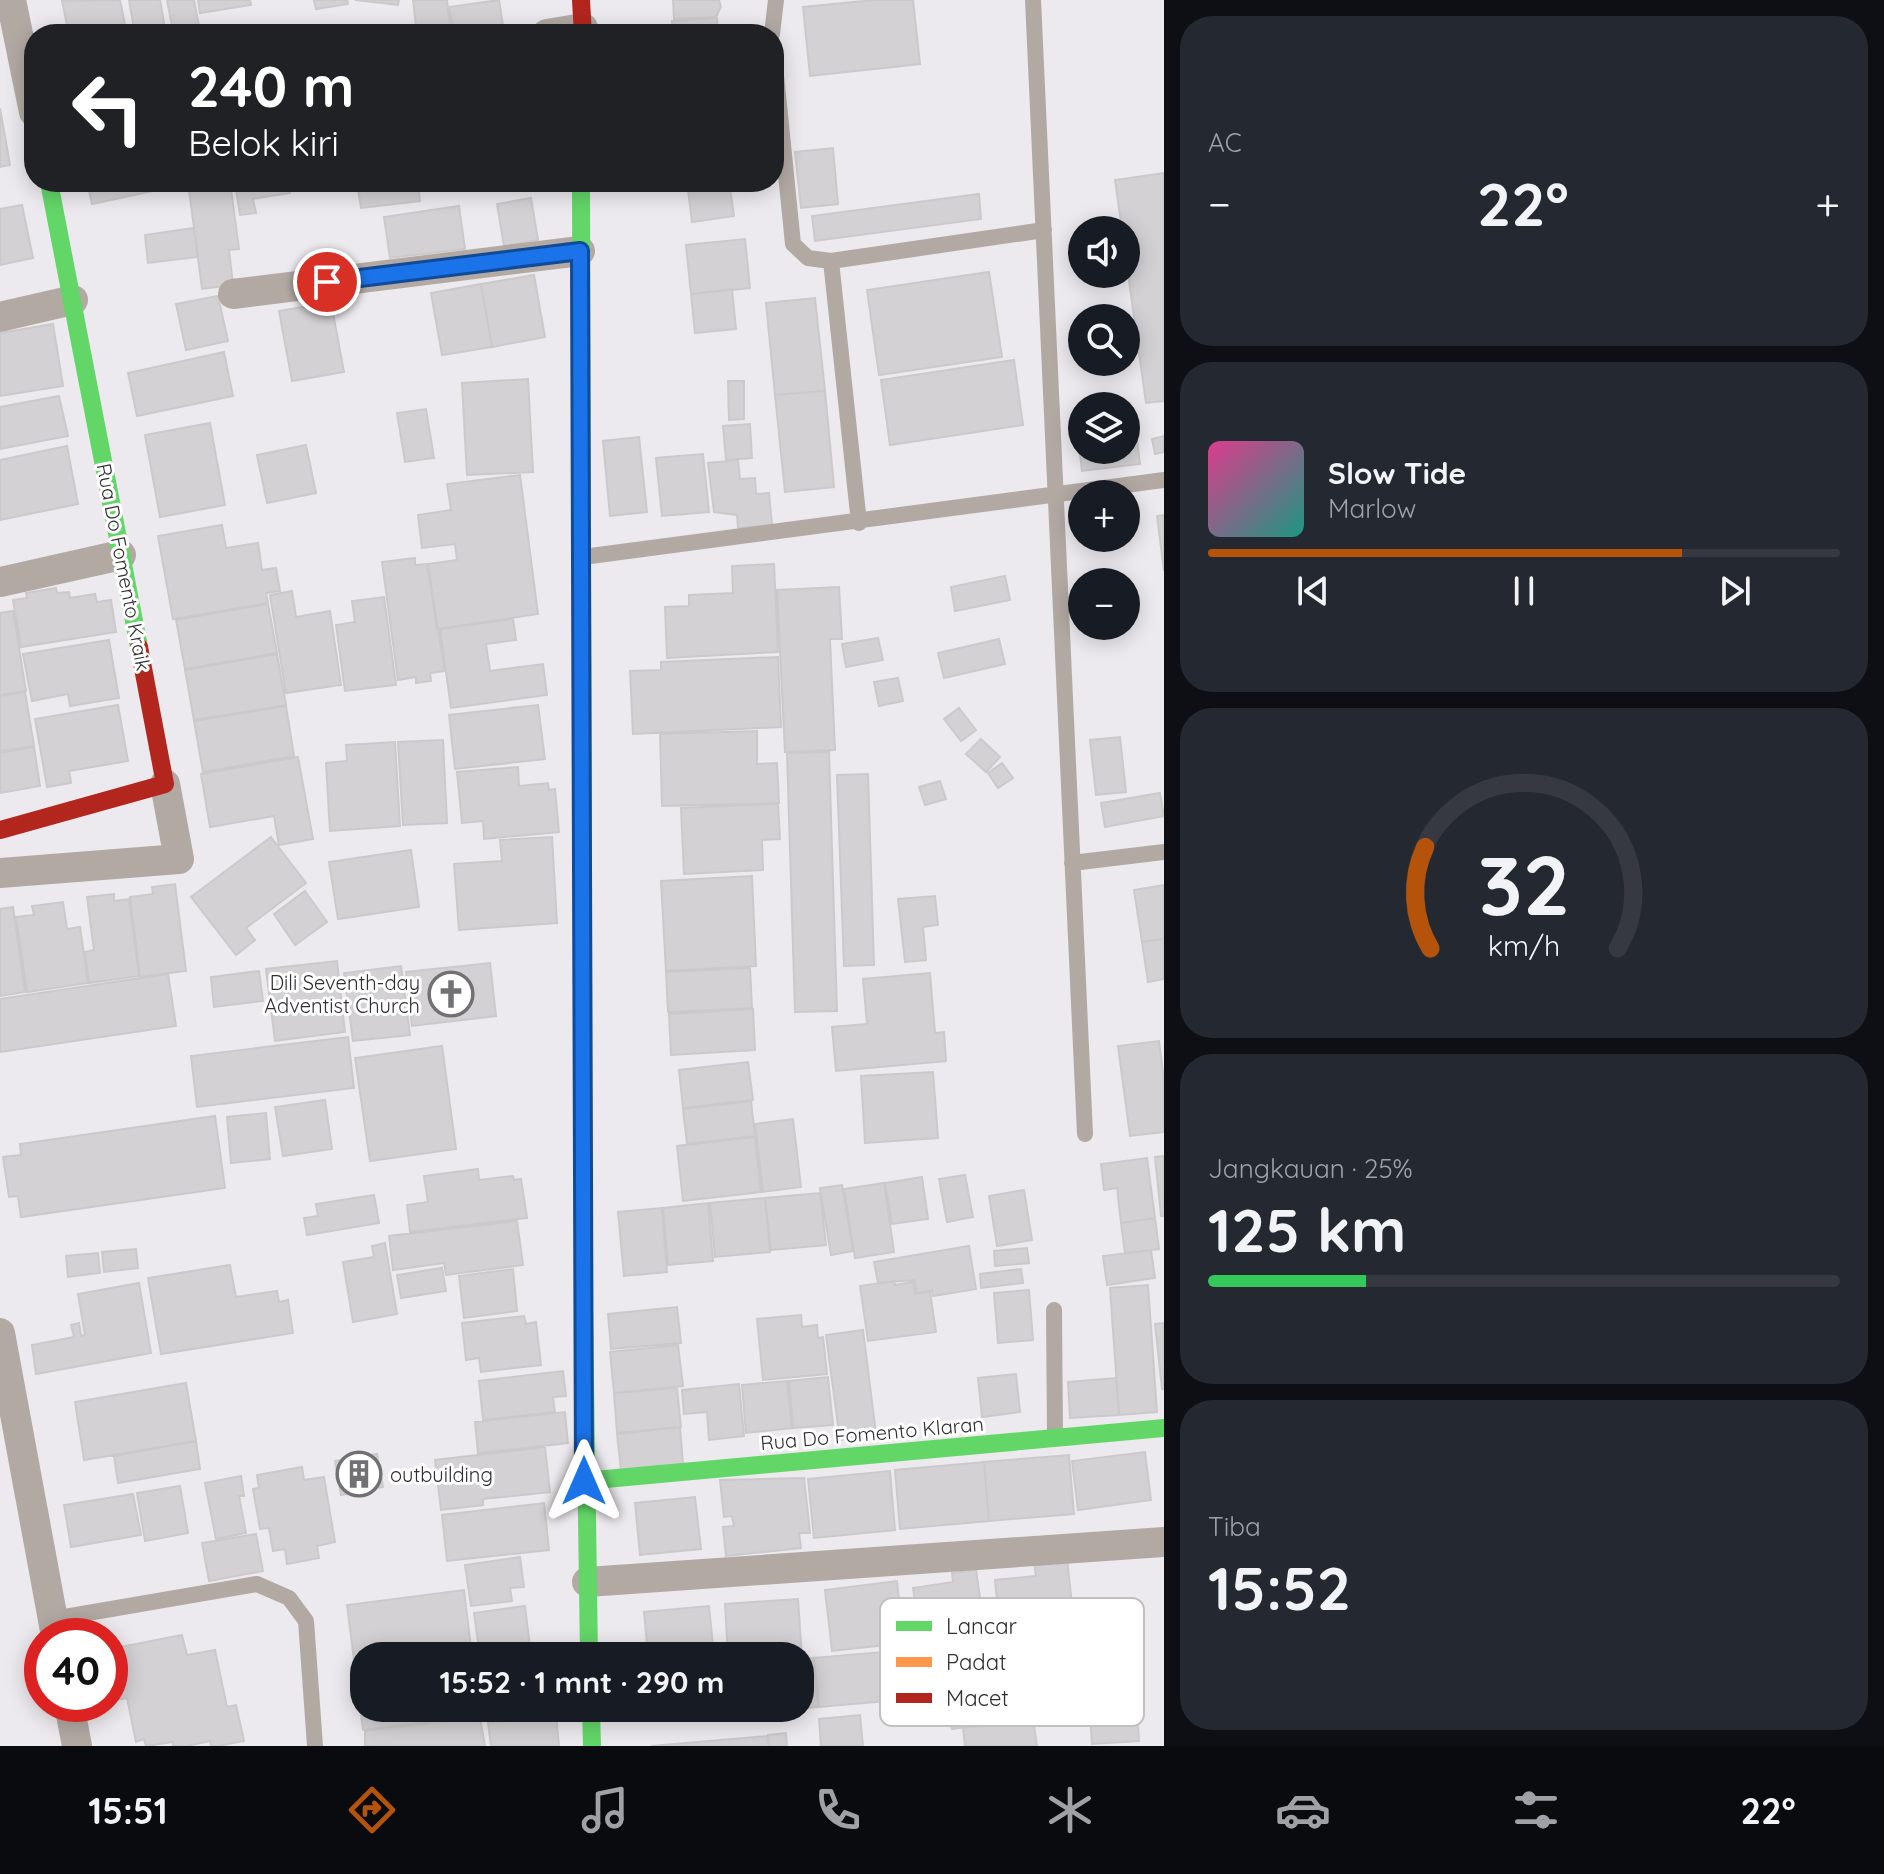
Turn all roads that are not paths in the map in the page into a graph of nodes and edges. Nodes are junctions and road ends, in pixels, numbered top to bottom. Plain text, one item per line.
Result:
1 (776, 0) edge
2 (1033, 0) edge
3 (8, 6) edge
4 (773, 24) edge
5 (24, 71) edge
6 (784, 154) edge
7 (51, 192) edge
8 (581, 192) edge
9 (1044, 230) junction
10 (580, 251) junction
11 (831, 261) junction
12 (233, 294) dead end
13 (73, 300) junction
14 (0, 317) edge
15 (1164, 480) edge
16 (1053, 496) junction
17 (859, 523) junction
18 (121, 555) junction
19 (581, 557) junction
20 (0, 582) edge
21 (165, 784) junction
22 (0, 830) edge
23 (1164, 852) edge
24 (1072, 863) junction
25 (0, 873) edge
26 (1085, 1134) dead end
27 (1054, 1310) dead end
28 (0, 1333) edge
29 (1164, 1428) edge
30 (1055, 1438) junction
31 (584, 1481) junction
32 (1164, 1542) edge
33 (587, 1582) junction
34 (53, 1618) edge
35 (101, 1618) edge
36 (589, 1642) edge
37 (72, 1722) edge
38 (591, 1722) edge
39 (77, 1746) edge
40 (315, 1746) edge
41 (592, 1746) edge

1 - 4 lane
2 - 9 lane
3 - 5 street
6 - 11 lane
7 - 13 street, Rua Do Fomento Kraik
8 - 10 street
9 - 11 lane
9 - 16 lane
10 - 12 street
10 - 19 street
11 - 17 lane
13 - 14 street
13 - 18 street, Rua Do Fomento Kraik
15 - 16 lane
16 - 17 lane
16 - 24 lane
17 - 19 lane
18 - 20 street
18 - 21 street, Rua Do Fomento Kraik
19 - 31 street
21 - 22 street
21 - 25 street
23 - 24 lane
24 - 26 lane
27 - 30 lane
28 - 34 street
29 - 30 street, Rua Do Fomento Klaran
30 - 31 street, Rua Do Fomento Klaran
31 - 33 street
32 - 33 street
33 - 36 street
35 - 40 lane
37 - 39 street
38 - 41 street

